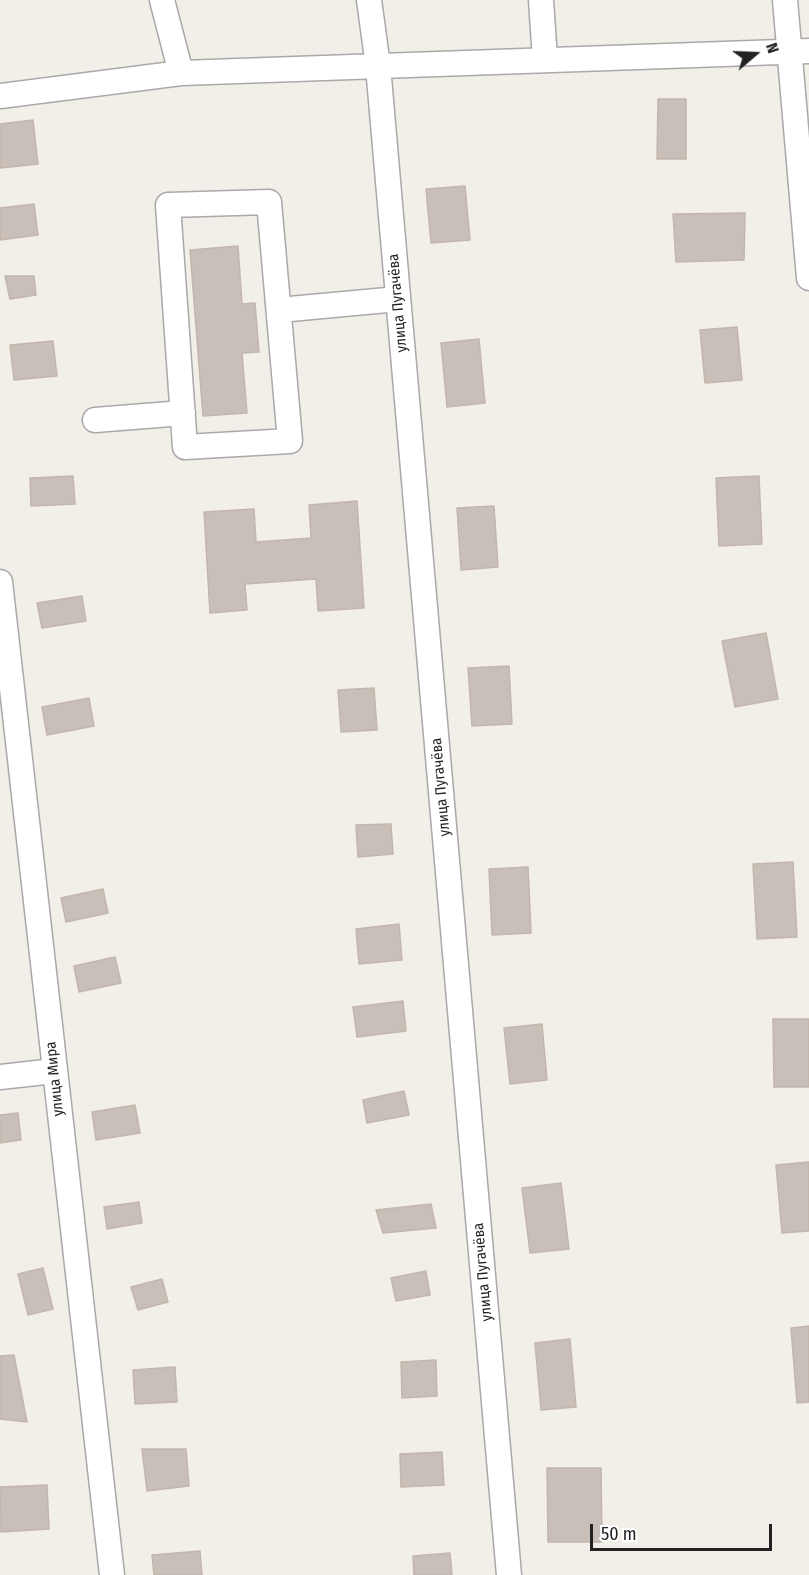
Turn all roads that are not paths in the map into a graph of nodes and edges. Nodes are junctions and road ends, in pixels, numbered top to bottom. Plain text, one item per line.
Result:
1 (162, 0) edge
2 (369, 0) edge
3 (541, 0) edge
4 (785, 0) edge
5 (800, 51) edge
6 (545, 60) junction
7 (378, 66) junction
8 (181, 73) junction
9 (0, 96) edge
10 (809, 278) edge
11 (398, 300) junction
12 (279, 310) junction
13 (183, 413) junction
14 (95, 420) dead end
15 (0, 582) edge
16 (54, 1071) junction
17 (0, 1077) edge
18 (112, 1575) edge
19 (509, 1575) edge

1 - 8 street
2 - 7 street, улица Пугачёва
3 - 6 street
4 - 5 street
5 - 6 street
5 - 10 street
6 - 7 street
7 - 8 street
7 - 11 street, улица Пугачёва
8 - 9 street
11 - 12 street
11 - 19 street, улица Пугачёва
12 - 13 street
12 - 13 street
13 - 14 street
15 - 16 street, улица Мира
16 - 17 street
16 - 18 street, улица Мира

